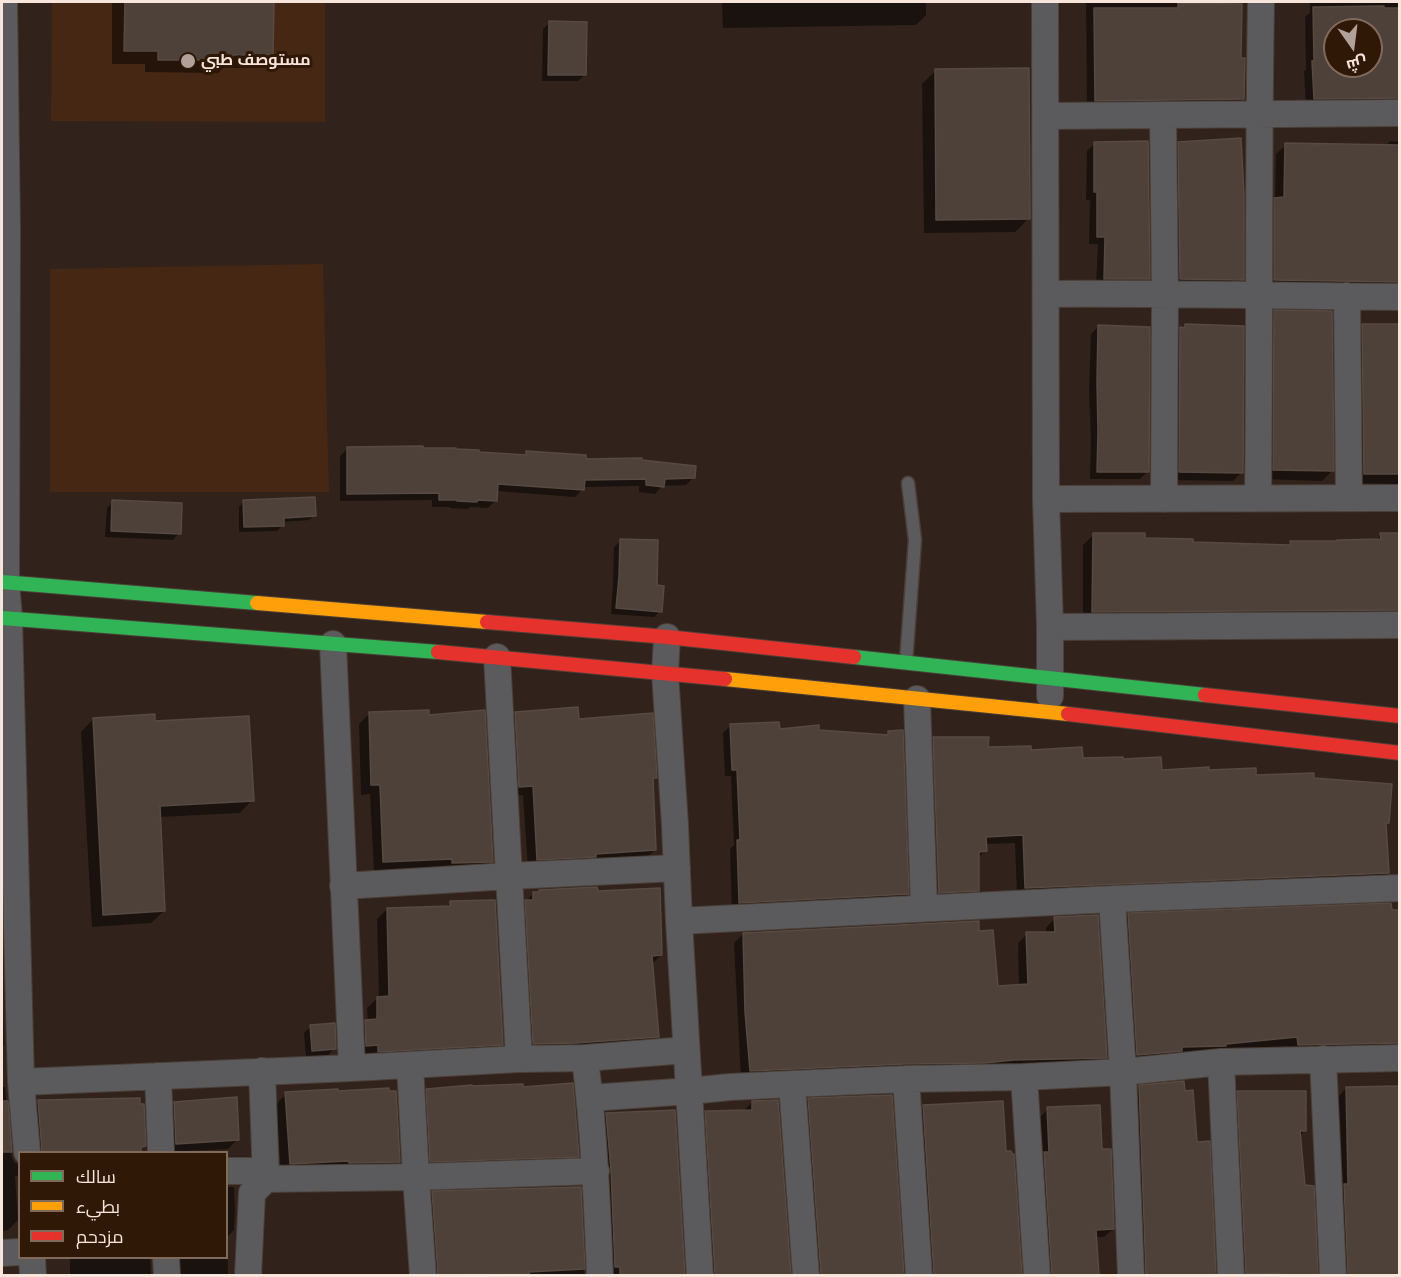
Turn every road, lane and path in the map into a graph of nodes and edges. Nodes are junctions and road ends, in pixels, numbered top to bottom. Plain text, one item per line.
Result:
1 (4, 2) edge
2 (1046, 2) edge
3 (1261, 2) edge
4 (1400, 113) edge
5 (1163, 115) junction
6 (1259, 115) junction
7 (1046, 116) junction
8 (4, 230) edge
9 (1165, 293) junction
10 (1046, 294) junction
11 (1260, 296) junction
12 (1347, 296) junction
13 (1400, 297) edge
14 (908, 483) dead end
15 (1258, 498) junction
16 (1349, 498) junction
17 (1400, 498) edge
18 (1046, 499) junction
19 (1164, 499) junction
20 (4, 582) edge
21 (5, 618) edge
22 (1400, 625) edge
23 (1050, 627) junction
24 (667, 637) junction
25 (333, 644) junction
26 (497, 657) junction
27 (906, 663) junction
28 (665, 673) junction
29 (1050, 679) junction
30 (917, 699) junction
31 (1050, 711) junction
32 (1400, 716) edge
33 (1400, 753) edge
34 (677, 868) junction
35 (509, 876) junction
36 (343, 886) junction
37 (1400, 888) edge
38 (1112, 899) junction
39 (924, 908) junction
40 (679, 921) junction
41 (686, 1050) junction
42 (11, 1053) edge
43 (585, 1058) junction
44 (1400, 1058) edge
45 (519, 1059) junction
46 (1323, 1059) junction
47 (1221, 1062) junction
48 (410, 1065) junction
49 (352, 1068) junction
50 (262, 1071) junction
51 (1123, 1072) junction
52 (158, 1076) junction
53 (1024, 1077) junction
54 (906, 1079) junction
55 (21, 1082) junction
56 (792, 1084) junction
57 (690, 1091) junction
58 (590, 1098) junction
59 (27, 1151) edge
60 (161, 1151) edge
61 (228, 1171) edge
62 (596, 1171) junction
63 (416, 1177) junction
64 (266, 1179) junction
65 (18, 1252) edge
66 (2, 1253) edge
67 (32, 1259) edge
68 (166, 1259) edge
69 (33, 1275) edge
70 (167, 1275) edge
71 (248, 1275) edge
72 (423, 1275) edge
73 (600, 1275) edge
74 (700, 1275) edge
75 (806, 1275) edge
76 (919, 1275) edge
77 (1037, 1275) edge
78 (1131, 1275) edge
79 (1231, 1275) edge
80 (1333, 1275) edge

1 - 8 street
2 - 7 street
3 - 6 street
4 - 6 street
5 - 6 street
5 - 7 street
5 - 9 street
6 - 11 street
7 - 10 street
8 - 20 street
9 - 10 street
9 - 11 street
9 - 19 street
10 - 18 street
11 - 12 street
11 - 15 street
12 - 13 street
12 - 16 street
14 - 27 lane
15 - 16 street
15 - 19 street
16 - 17 street
18 - 19 street
18 - 23 street
20 - 21 street
20 - 24 main road
21 - 25 main road
21 - 42 street
22 - 23 street
23 - 29 street
24 - 27 main road
24 - 28 street
25 - 26 main road
25 - 36 street
26 - 28 main road
26 - 35 street
27 - 29 main road
28 - 30 main road
28 - 34 street
29 - 31 street
29 - 32 main road
30 - 31 main road
30 - 39 street
31 - 33 main road
34 - 35 street
34 - 40 street
35 - 36 street
35 - 45 street
36 - 49 street
37 - 38 street
38 - 39 street
38 - 51 street
39 - 40 street
40 - 41 street
41 - 43 street
41 - 57 street
42 - 55 street
43 - 45 street
43 - 58 street
44 - 46 street
45 - 48 street
46 - 47 street
46 - 80 street
47 - 51 street
47 - 79 street
48 - 49 street
48 - 63 street
49 - 50 street
50 - 52 street
50 - 64 street
51 - 53 street
51 - 78 street
52 - 55 street
52 - 60 street
53 - 54 street
53 - 77 street
54 - 56 street
54 - 76 street
55 - 59 street
56 - 57 street
56 - 75 street
57 - 58 street
57 - 74 street
58 - 62 street
61 - 64 street
62 - 63 street
62 - 73 street
63 - 64 street
63 - 72 street
64 - 71 street
65 - 66 street
67 - 69 street
68 - 70 street

